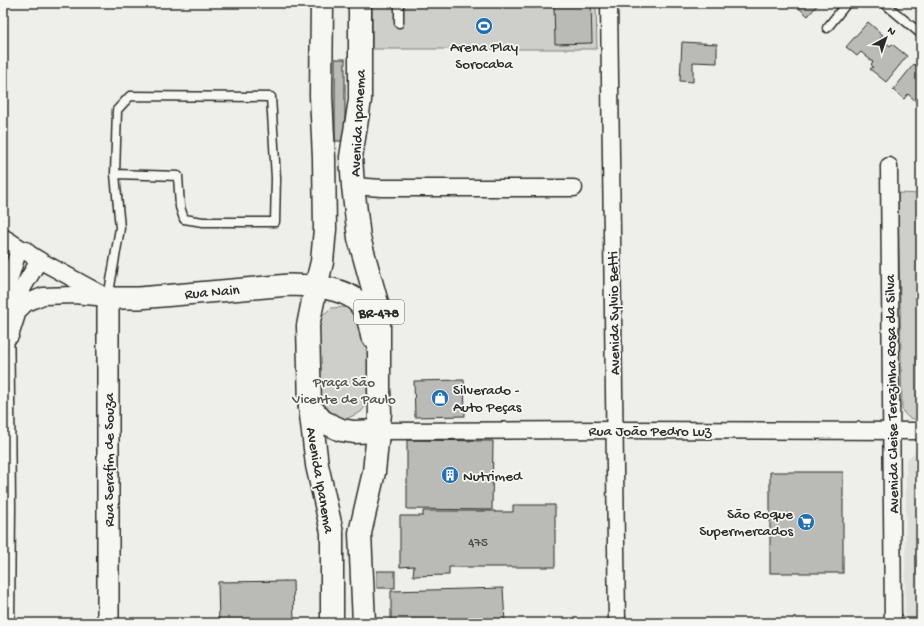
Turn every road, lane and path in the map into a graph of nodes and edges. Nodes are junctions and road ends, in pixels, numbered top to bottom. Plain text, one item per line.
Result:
1 (322, 3) edge
2 (360, 3) edge
3 (399, 3) edge
4 (609, 3) edge
5 (847, 3) edge
6 (884, 3) edge
7 (399, 23) dead end
8 (827, 28) dead end
9 (921, 34) edge
10 (889, 166) dead end
11 (115, 174) junction
12 (353, 186) junction
13 (574, 188) dead end
14 (3, 237) edge
15 (26, 250) junction
16 (3, 256) edge
17 (40, 260) junction
18 (316, 286) junction
19 (5, 295) junction
20 (108, 298) junction
21 (6, 349) junction
22 (380, 390) junction
23 (310, 407) junction
24 (615, 430) junction
25 (378, 431) junction
26 (891, 431) junction
27 (921, 431) edge
28 (5, 507) edge
29 (6, 623) edge
30 (108, 623) edge
31 (332, 623) edge
32 (364, 623) edge
33 (617, 623) edge
34 (893, 623) edge

1 - 18 main road, Avenida Ipanema
2 - 12 main road, Avenida Ipanema / BR-478
3 - 7 lane
4 - 24 street, Avenida Sylvio Betti
5 - 8 lane
6 - 9 lane
10 - 26 street, Avenida Cleise Terezinha Rosa da Silva
11 - 11 lane
11 - 20 lane
12 - 13 street
12 - 22 main road, Avenida Ipanema / BR-478
14 - 15 street, Rua Nain
15 - 17 street, Rua Nain
15 - 19 street
16 - 19 street
17 - 20 street, Rua Nain
17 - 21 street
18 - 20 street, Rua Nain
18 - 22 main road
18 - 23 main road, Avenida Ipanema
19 - 21 street
20 - 21 street, Rua Nain
20 - 30 street, Rua Serafim de Souza
21 - 28 street
22 - 25 main road, Avenida Ipanema / BR-478
23 - 25 main road
23 - 31 main road, Avenida Ipanema
24 - 25 street, Rua João Pedro Luz
24 - 26 street, Rua João Pedro Luz
24 - 33 street, Avenida Sylvio Betti
25 - 32 main road, Avenida Ipanema / BR-478
26 - 27 street, Rua João Pedro Luz
26 - 34 street, Avenida Cleise Terezinha Rosa da Silva
28 - 29 street

